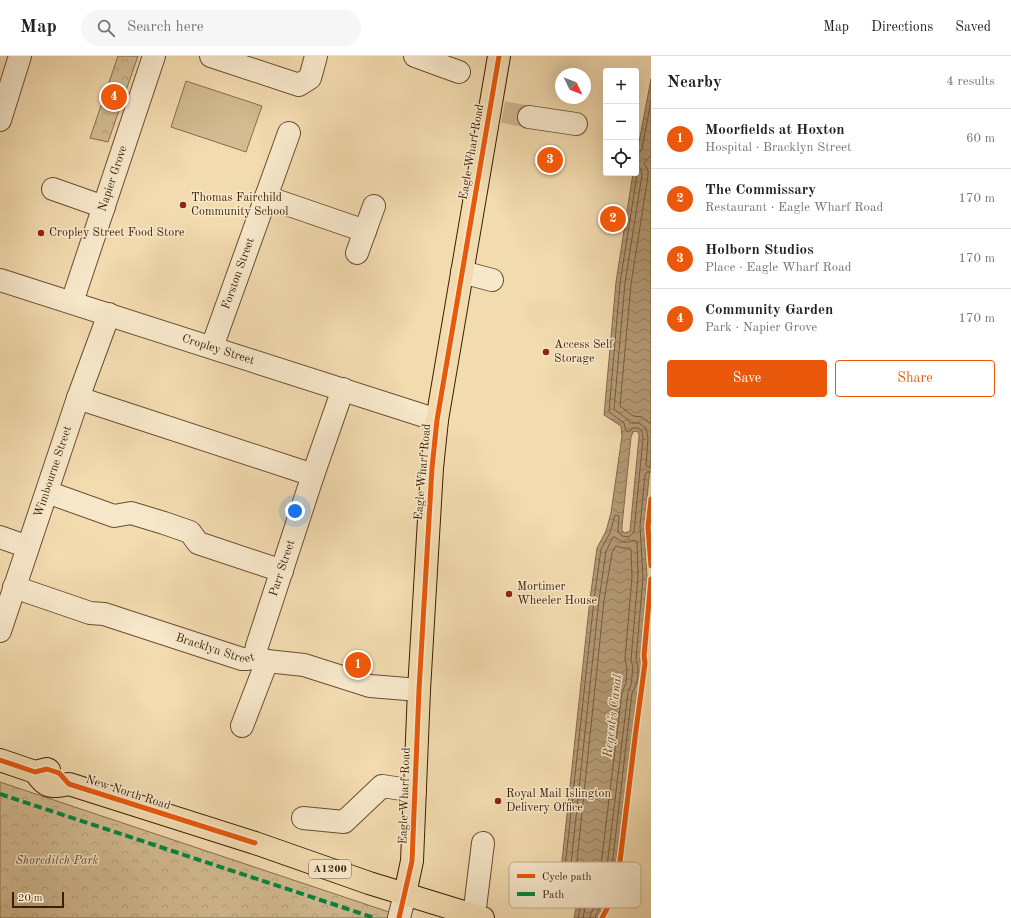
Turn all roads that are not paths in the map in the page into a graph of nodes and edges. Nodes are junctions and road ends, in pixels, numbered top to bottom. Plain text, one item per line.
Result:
1 (20, 56) edge
2 (154, 56) edge
3 (211, 56) edge
4 (316, 56) edge
5 (414, 56) edge
6 (499, 56) edge
7 (459, 72) dead end
8 (6, 80) edge
9 (529, 117) tunnel mouth
10 (0, 120) edge
11 (576, 124) dead end
12 (289, 133) dead end
13 (52, 189) dead end
14 (266, 197) junction
15 (374, 206) dead end
16 (104, 207) junction
17 (365, 231) junction
18 (358, 253) dead end
19 (462, 272) junction
20 (0, 280) edge
21 (492, 280) dead end
22 (72, 302) junction
23 (108, 314) junction
24 (212, 347) junction
25 (343, 390) junction
26 (78, 398) junction
27 (437, 420) junction
28 (313, 475) junction
29 (47, 492) junction
30 (0, 537) edge
31 (28, 547) junction
32 (282, 570) junction
33 (21, 589) junction
34 (0, 631) edge
35 (261, 659) junction
36 (419, 690) junction
37 (242, 726) dead end
38 (0, 760) edge
39 (415, 791) junction
40 (303, 818) dead end
41 (483, 843) dead end
42 (404, 894) junction
43 (479, 917) edge
44 (399, 918) edge

1 - 8 street
2 - 16 street, Napier Grove
3 - 4 street
5 - 7 street
6 - 19 main road, Eagle Wharf Road
8 - 10 street
9 - 11 street
12 - 14 street, Forston Street
13 - 16 street
14 - 17 street
14 - 24 street, Forston Street
15 - 17 street
16 - 22 street, Napier Grove
17 - 18 street
19 - 21 street
19 - 27 main road, Eagle Wharf Road
20 - 22 street, Cropley Street
22 - 23 street, Cropley Street
23 - 24 street, Cropley Street
23 - 26 street, Wimbourne Street
24 - 25 street, Cropley Street
25 - 27 street, Cropley Street
25 - 28 street, Parr Street
26 - 28 street
26 - 29 street, Wimbourne Street
27 - 36 main road, Eagle Wharf Road
28 - 32 street, Parr Street
29 - 31 street, Wimbourne Street
29 - 32 street
30 - 31 street
31 - 33 street, Wimbourne Street
32 - 35 street, Parr Street
33 - 34 street, Wimbourne Street
33 - 35 street, Bracklyn Street
35 - 36 street, Bracklyn Street
35 - 37 street, Parr Street
36 - 39 main road, Eagle Wharf Road
38 - 42 main road, New North Road / A1200
39 - 40 street
39 - 42 main road, Eagle Wharf Road
41 - 43 street
42 - 43 main road, New North Road / A1200
42 - 44 street

